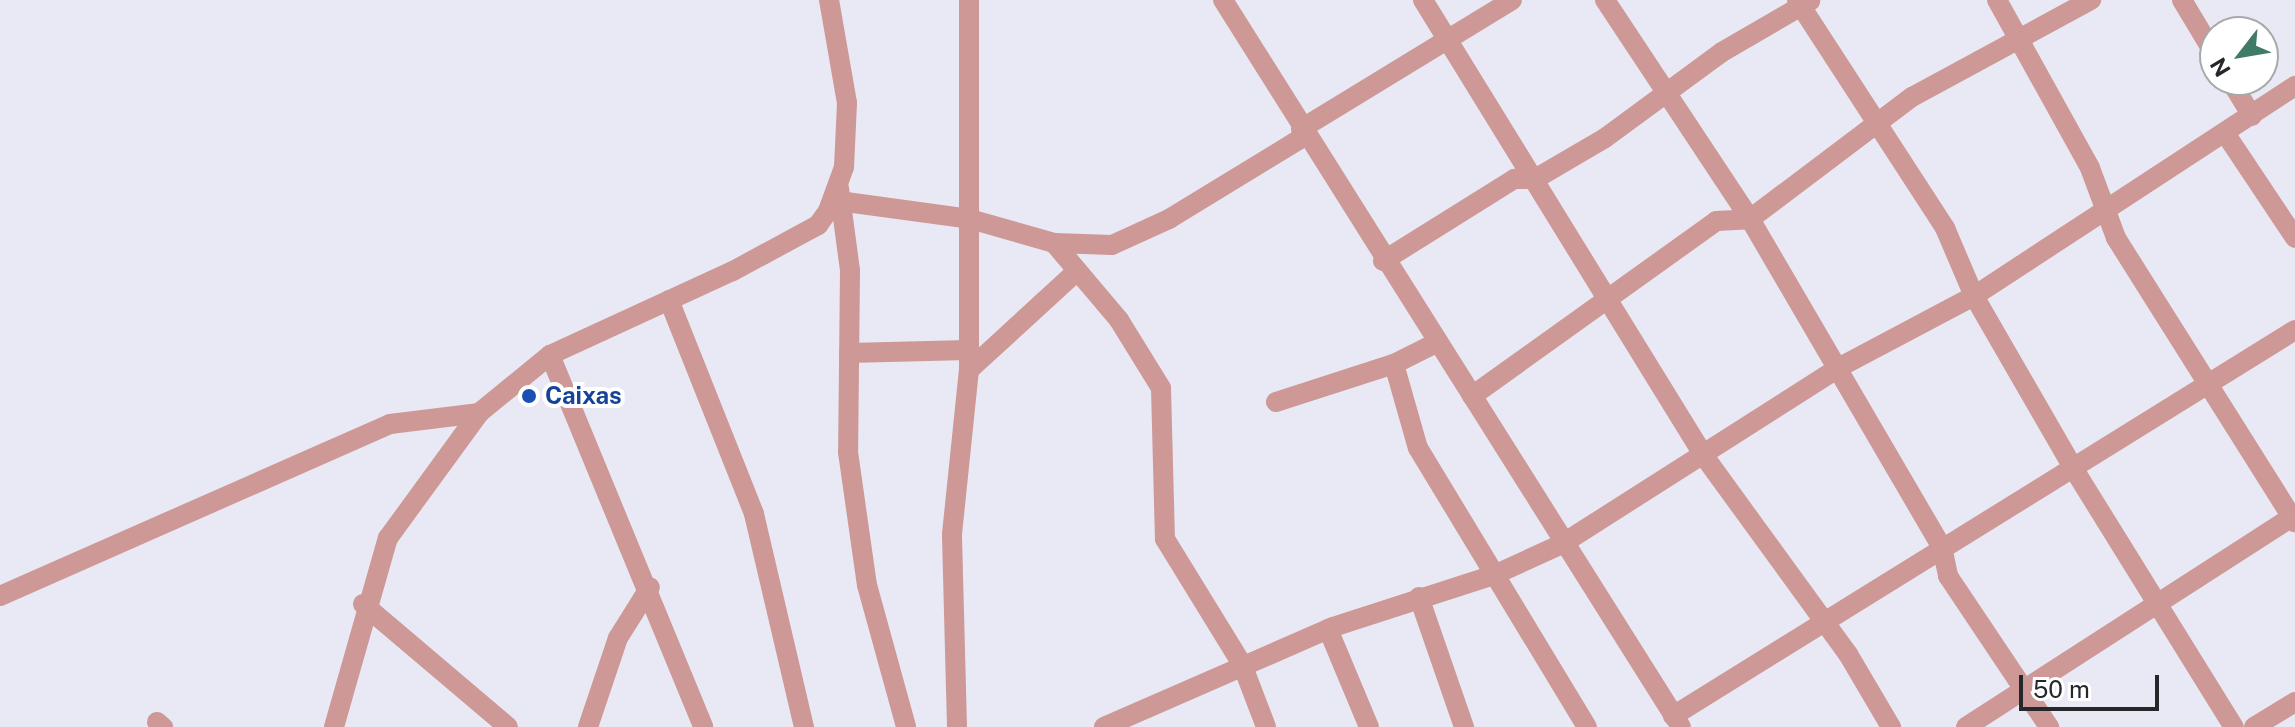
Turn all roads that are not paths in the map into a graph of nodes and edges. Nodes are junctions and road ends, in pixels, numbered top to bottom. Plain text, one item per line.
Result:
1 (829, 0) edge
2 (969, 0) edge
3 (1223, 0) edge
4 (1423, 0) edge
5 (1512, 0) edge
6 (1605, 0) edge
7 (1997, 0) edge
8 (2091, 0) edge
9 (2182, 0) edge
10 (1803, 2) edge
11 (2199, 28) edge
12 (2022, 40) junction
13 (1449, 41) junction
14 (2295, 86) edge
15 (1664, 95) junction
16 (2240, 96) edge
17 (2252, 116) junction
18 (1882, 126) junction
19 (1303, 133) junction
20 (2225, 133) junction
21 (1535, 179) junction
22 (842, 195) junction
23 (2108, 209) junction
24 (970, 219) junction
25 (1750, 219) junction
26 (2295, 238) edge
27 (1054, 243) junction
28 (1383, 261) junction
29 (1077, 271) junction
30 (1607, 294) junction
31 (1974, 296) junction
32 (669, 300) junction
33 (2295, 330) edge
34 (1436, 343) junction
35 (849, 353) junction
36 (550, 355) junction
37 (968, 360) junction
38 (1394, 364) junction
39 (1838, 368) junction
40 (2207, 384) junction
41 (1472, 396) junction
42 (1276, 402) dead end
43 (479, 413) junction
44 (1704, 456) junction
45 (2075, 471) junction
46 (2294, 518) edge
47 (1562, 544) junction
48 (1942, 547) junction
49 (1494, 575) junction
50 (650, 587) junction
51 (0, 596) edge
52 (1419, 597) junction
53 (2159, 599) junction
54 (363, 604) junction
55 (1823, 625) junction
56 (1328, 629) junction
57 (1242, 664) junction
58 (2020, 686) junction
59 (2295, 702) edge
60 (1677, 721) edge
61 (334, 727) edge
62 (508, 727) edge
63 (588, 727) edge
64 (703, 727) edge
65 (804, 727) edge
66 (906, 727) edge
67 (957, 727) edge
68 (1104, 727) edge
69 (1266, 727) edge
70 (1369, 727) edge
71 (1464, 727) edge
72 (1587, 727) edge
73 (1891, 727) edge
74 (1966, 727) edge
75 (2049, 727) edge
76 (2234, 727) edge
77 (2254, 727) edge

1 - 22 street
2 - 24 street
3 - 19 street
4 - 13 street
5 - 13 street
6 - 15 street
7 - 12 street
8 - 12 street
9 - 11 street
10 - 15 street
10 - 18 street
12 - 18 street
12 - 23 street
13 - 19 street
13 - 21 street
14 - 17 street
15 - 21 street
15 - 25 street
16 - 17 street
17 - 20 street
18 - 25 street
18 - 31 street
19 - 27 street
19 - 28 street
20 - 23 street
20 - 26 street
21 - 28 street
21 - 30 street
22 - 24 street
22 - 32 street
22 - 35 street
23 - 31 street
23 - 40 street
24 - 27 street
24 - 37 street
25 - 30 street
25 - 39 street
27 - 29 street
28 - 34 street
29 - 37 street
29 - 57 street
30 - 41 street
30 - 44 street
31 - 39 street
31 - 45 street
32 - 36 street
32 - 65 street
33 - 40 street
34 - 38 street
34 - 41 street
35 - 37 street
35 - 66 street
36 - 43 street
36 - 50 street
37 - 67 street
38 - 42 street
38 - 49 street
39 - 44 street
39 - 48 street
40 - 45 street
40 - 46 street
41 - 47 street
43 - 51 street
43 - 54 street
44 - 47 street
44 - 55 street
45 - 48 street
45 - 53 street
46 - 53 street
47 - 49 street
47 - 60 street
48 - 55 street
48 - 58 street
49 - 52 street
49 - 72 street
50 - 63 street
50 - 64 street
52 - 56 street
52 - 71 street
53 - 58 street
53 - 76 street
54 - 61 street
54 - 62 street
55 - 60 street
55 - 73 street
56 - 57 street
56 - 70 street
57 - 68 street
57 - 69 street
58 - 74 street
58 - 75 street
59 - 77 street

